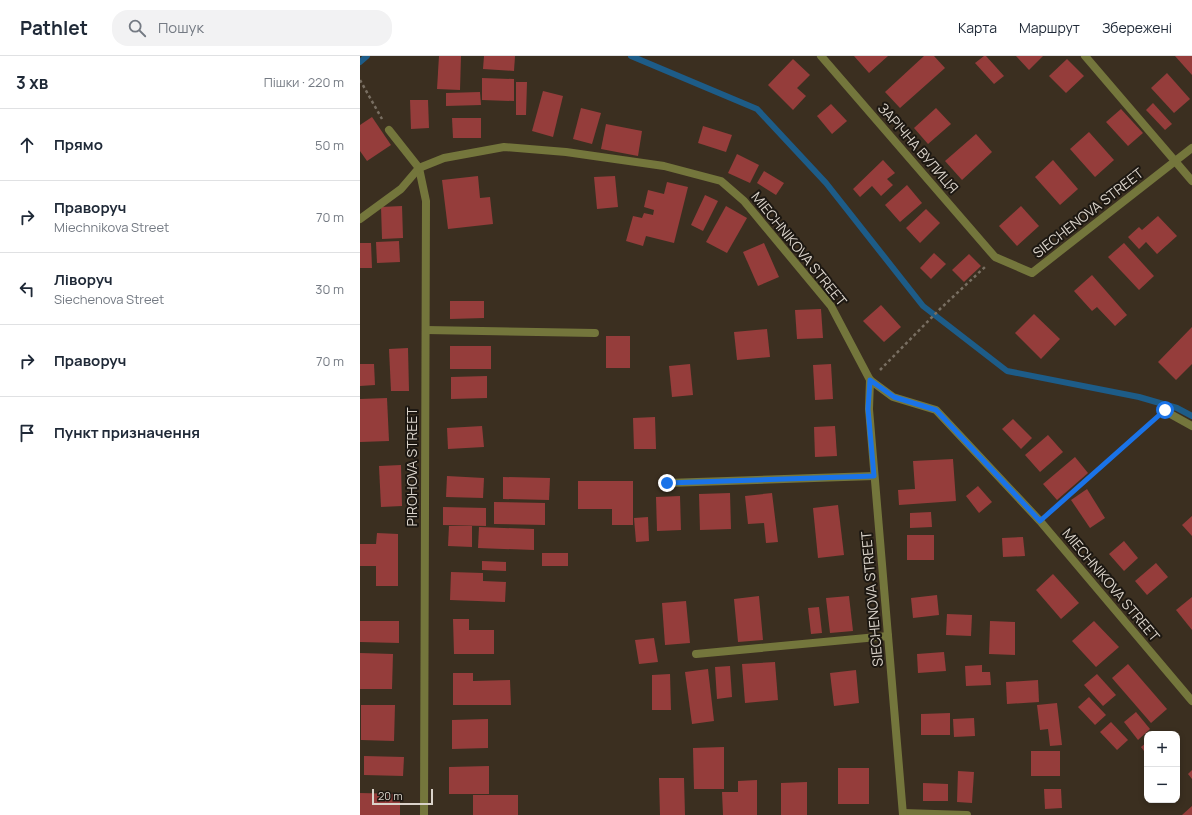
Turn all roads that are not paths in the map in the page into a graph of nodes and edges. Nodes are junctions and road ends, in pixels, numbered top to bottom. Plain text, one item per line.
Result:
1 (821, 56) edge
2 (1086, 56) edge
3 (389, 130) road end
4 (1192, 148) edge
5 (1176, 162) junction
6 (419, 168) junction
7 (1192, 181) edge
8 (360, 218) edge
9 (995, 257) joint
10 (426, 330) junction
11 (595, 333) dead end
12 (870, 380) junction
13 (1165, 410) road end
14 (1192, 426) edge
15 (874, 476) junction
16 (667, 483) dead end
17 (888, 636) junction
18 (696, 654) dead end
19 (1192, 701) edge
20 (903, 814) edge
21 (424, 815) edge
22 (967, 815) edge

1 - 9 street, ЗАРІЧНА ВУЛИЦЯ
2 - 5 street
3 - 6 street, PIROHOVA STREET
4 - 5 street, SIECHENOVA STREET
5 - 7 street
5 - 9 street, SIECHENOVA STREET
6 - 8 street, MIECHNIKOVA STREET
6 - 10 street, PIROHOVA STREET
6 - 12 street, MIECHNIKOVA STREET
10 - 11 street
10 - 21 street, PIROHOVA STREET
12 - 15 street, SIECHENOVA STREET
12 - 19 street, MIECHNIKOVA STREET
13 - 14 street
15 - 16 street
15 - 17 street, SIECHENOVA STREET
17 - 18 street
17 - 20 street, SIECHENOVA STREET
20 - 22 street

